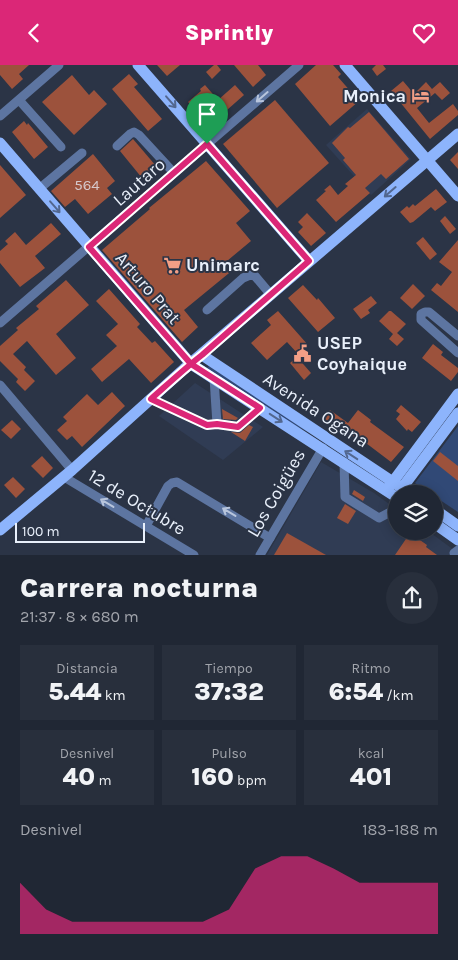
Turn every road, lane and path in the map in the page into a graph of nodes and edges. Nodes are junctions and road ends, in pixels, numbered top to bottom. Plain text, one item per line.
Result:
1 (59, 65) edge
2 (138, 65) edge
3 (299, 65) edge
4 (345, 65) edge
5 (19, 99) junction
6 (0, 116) edge
7 (458, 134) edge
8 (0, 143) edge
9 (207, 144) junction
10 (117, 146) dead end
11 (61, 147) dead end
12 (82, 153) dead end
13 (428, 160) junction
14 (174, 173) junction
15 (40, 189) junction
16 (458, 196) edge
17 (89, 247) junction
18 (309, 261) junction
19 (271, 295) junction
20 (207, 310) dead end
21 (0, 323) edge
22 (458, 336) edge
23 (458, 353) edge
24 (202, 355) junction
25 (191, 364) junction
26 (214, 378) junction
27 (0, 385) edge
28 (458, 394) edge
29 (151, 399) junction
30 (260, 408) junction
31 (458, 413) edge
32 (217, 424) junction
33 (323, 448) junction
34 (344, 463) junction
35 (68, 473) junction
36 (388, 485) edge
37 (388, 485) edge
38 (390, 485) edge
39 (408, 485) edge
40 (388, 513) edge
41 (443, 515) edge
42 (146, 526) junction
43 (458, 526) edge
44 (0, 529) edge
45 (443, 529) edge
46 (270, 538) junction
47 (458, 540) edge
48 (194, 555) edge
49 (260, 555) edge

1 - 5 street
2 -> 9 main road
3 -> 9 street, Lautaro
4 - 13 main road
5 - 6 street
5 - 11 street
7 - 13 main road
8 - 15 main road, Arturo Prat
9 - 14 street, Lautaro
9 - 18 main road
10 - 14 street
12 - 15 street
13 - 16 main road
13 -> 18 main road
14 - 17 street, Lautaro
15 -> 17 main road, Arturo Prat
17 - 21 street, Lautaro
17 - 25 main road, Arturo Prat
18 - 19 main road
19 - 20 street
19 - 24 main road
22 - 23 street
24 - 25 main road
36 -> 24 main road, Avenida Ogana
25 - 26 main road, Avenida Ogana
25 - 29 main road
26 - 30 main road, Avenida Ogana
26 - 32 street
27 - 35 street, 12 de Octubre
28 - 38 main road
29 - 32 street
29 - 35 main road
30 - 32 street
30 -> 33 main road, Avenida Ogana
31 - 39 main road
33 - 34 main road, Avenida Ogana
33 - 46 street, Los Coigües
34 - 37 main road, Avenida Ogana
34 - 40 street
42 -> 35 street, 12 de Octubre
35 - 44 main road
41 - 43 main road
46 -> 42 street
42 - 48 street, 12 de Octubre
45 - 47 main road
46 - 49 street, Los Coigües

